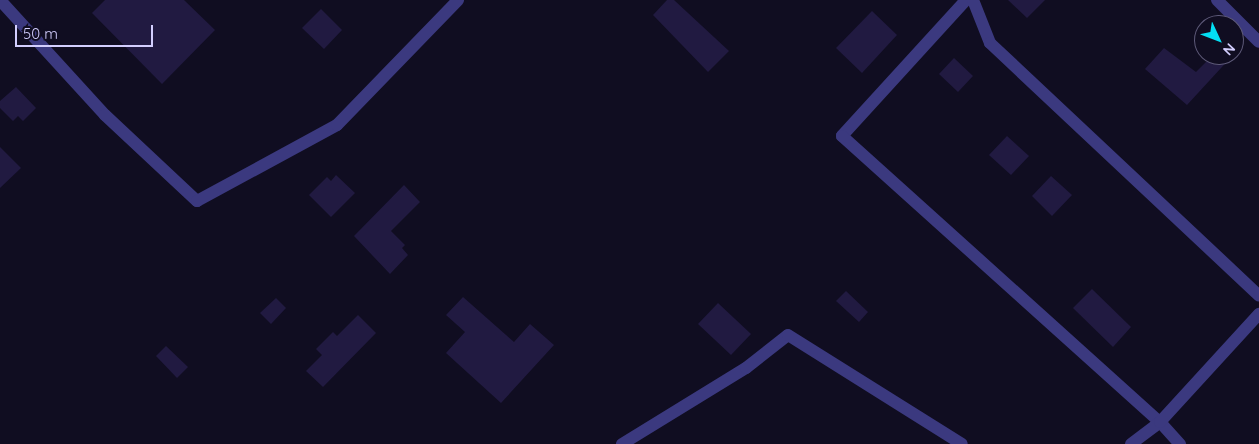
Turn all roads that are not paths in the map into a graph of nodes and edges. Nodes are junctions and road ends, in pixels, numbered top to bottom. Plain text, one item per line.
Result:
1 (0, 0) edge
2 (458, 0) edge
3 (966, 0) edge
4 (972, 0) edge
5 (1217, 0) edge
6 (1259, 42) edge
7 (1259, 296) edge
8 (1259, 314) edge
9 (1160, 422) junction
10 (622, 444) edge
11 (962, 444) edge
12 (1131, 444) edge
13 (1180, 444) edge

1 - 2 street
3 - 9 street
4 - 7 street
5 - 6 street
8 - 9 street
9 - 12 street
9 - 13 street
10 - 11 street

